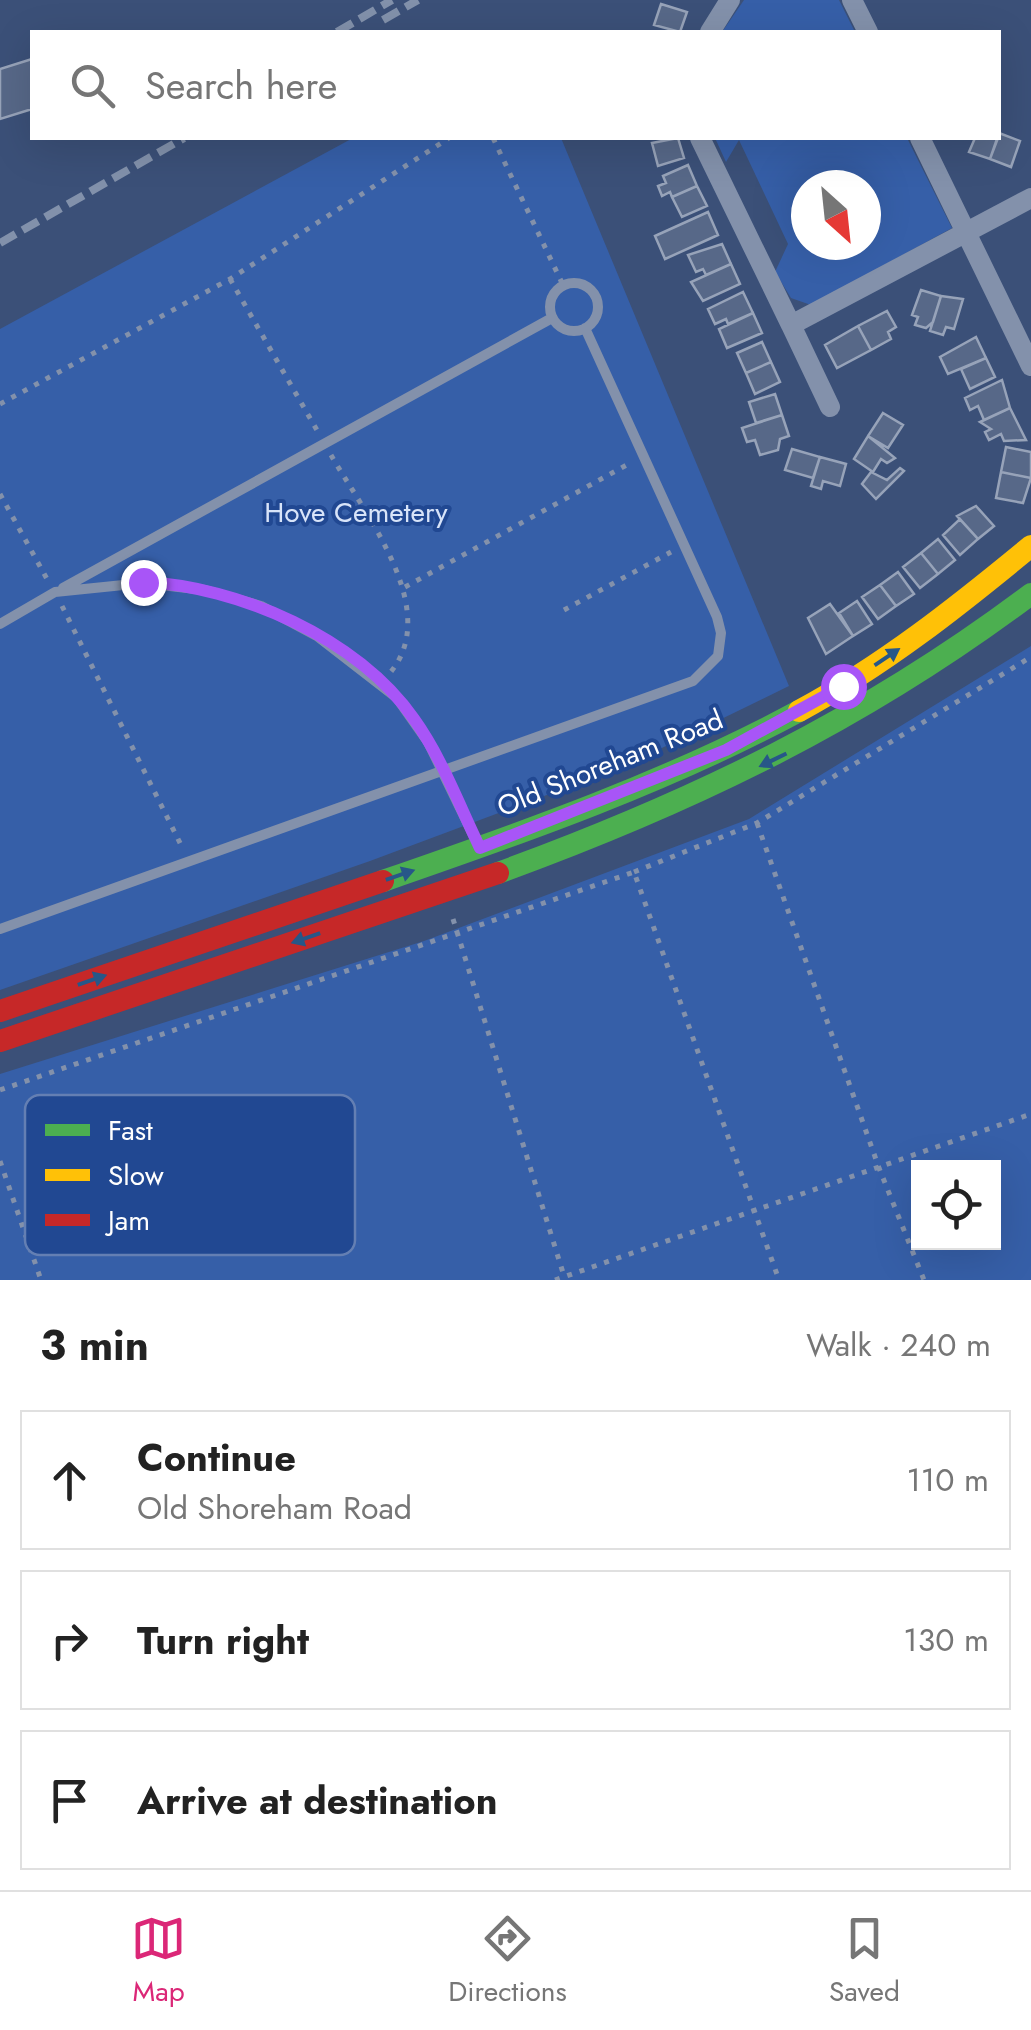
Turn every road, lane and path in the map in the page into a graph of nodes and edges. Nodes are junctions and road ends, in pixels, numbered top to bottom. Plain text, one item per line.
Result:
1 (730, 0) edge
2 (852, 0) edge
3 (711, 30) edge
4 (867, 30) edge
5 (446, 140) edge
6 (494, 140) edge
7 (701, 140) edge
8 (921, 140) edge
9 (1031, 198) edge
10 (967, 232) junction
11 (230, 279) junction
12 (563, 285) junction
13 (552, 318) junction
14 (791, 326) junction
15 (584, 328) junction
16 (1031, 366) edge
17 (0, 404) edge
18 (830, 407) dead end
19 (325, 444) junction
20 (644, 456) junction
21 (0, 494) edge
22 (684, 545) junction
23 (1031, 546) edge
24 (404, 587) junction
25 (55, 592) junction
26 (1031, 594) edge
27 (564, 610) dead end
28 (0, 624) edge
29 (1031, 657) edge
30 (382, 682) junction
31 (442, 768) junction
32 (757, 823) junction
33 (480, 848) junction
34 (190, 863) junction
35 (634, 872) junction
36 (489, 878) junction
37 (446, 891) junction
38 (0, 929) edge
39 (457, 934) junction
40 (0, 1012) edge
41 (0, 1041) edge
42 (0, 1090) edge
43 (1031, 1114) edge
44 (0, 1161) edge
45 (880, 1168) junction
46 (755, 1212) junction
47 (25, 1232) edge
48 (33, 1255) edge
49 (565, 1278) edge
50 (42, 1280) edge
51 (555, 1280) edge
52 (779, 1280) edge
53 (924, 1280) edge

1 - 3 street
2 - 4 street
5 - 11 path
6 - 12 path
7 - 14 street
8 - 10 street
9 - 10 street
10 - 14 street
10 - 16 street
11 - 17 path
11 - 19 path
12 - 13 lane
12 - 15 lane
13 - 15 lane
13 - 19 lane
14 - 18 street
15 - 20 lane
19 - 24 path
19 - 25 lane
20 - 22 lane
20 - 24 path
21 - 25 path
22 - 27 path
22 - 31 lane
33 -> 23 main road, Old Shoreham Road
24 - 30 path
25 - 28 lane
25 - 30 lane
25 - 34 path
26 -> 36 main road
29 - 32 path
30 - 31 lane
31 - 33 lane
31 - 34 lane
32 - 35 path
32 - 45 path
33 - 36 lane
40 -> 33 main road, Old Shoreham Road
34 - 38 lane
35 - 39 path
35 - 46 path
36 - 37 main road
37 - 39 path
37 -> 41 main road
39 - 42 path
39 - 49 path
43 - 45 path
44 - 47 path
45 - 46 path
45 - 53 path
46 - 49 path
46 - 52 path
48 - 50 path
49 - 51 path

